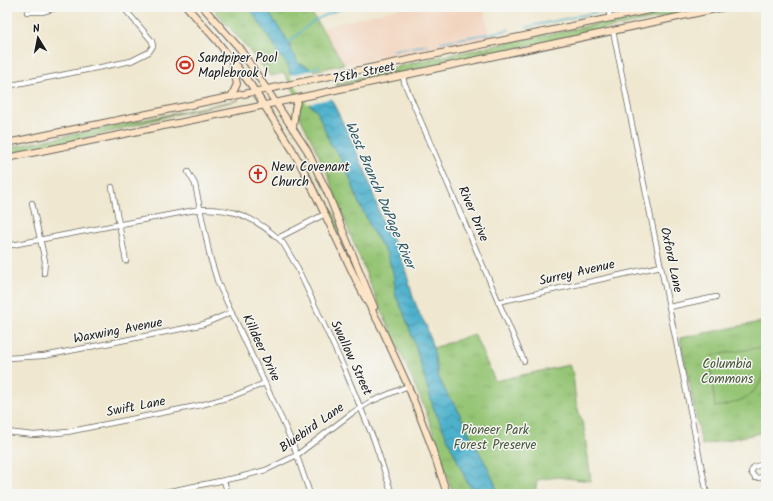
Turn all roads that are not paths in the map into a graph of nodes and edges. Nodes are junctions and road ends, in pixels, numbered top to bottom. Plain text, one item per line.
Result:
1 (59, 7) edge
2 (123, 7) edge
3 (187, 7) edge
4 (203, 7) edge
5 (608, 7) edge
6 (664, 7) edge
7 (725, 7) edge
8 (27, 12) dead end
9 (610, 18) junction
10 (613, 31) junction
11 (232, 60) junction
12 (403, 76) junction
13 (7, 86) edge
14 (268, 90) junction
15 (256, 92) junction
16 (231, 97) junction
17 (298, 98) junction
18 (276, 103) junction
19 (263, 106) junction
20 (293, 128) junction
21 (7, 143) edge
22 (7, 158) edge
23 (188, 172) dead end
24 (112, 188) dead end
25 (32, 203) dead end
26 (200, 208) junction
27 (325, 214) junction
28 (119, 224) junction
29 (278, 238) junction
30 (40, 239) junction
31 (7, 246) edge
32 (126, 261) dead end
33 (660, 266) junction
34 (44, 273) dead end
35 (716, 297) dead end
36 (498, 302) junction
37 (669, 307) junction
38 (232, 312) junction
39 (382, 329) junction
40 (7, 358) edge
41 (524, 361) dead end
42 (265, 383) junction
43 (408, 386) junction
44 (362, 408) junction
45 (7, 432) edge
46 (297, 455) junction
47 (765, 464) edge
48 (766, 477) edge
49 (224, 481) junction
50 (155, 494) edge
51 (228, 494) edge
52 (310, 494) edge
53 (392, 494) edge
54 (446, 494) edge
55 (707, 494) edge

1 - 8 street
2 - 13 street
3 - 11 main road
4 - 14 main road
5 - 9 street
6 - 9 main road, 75th Street
7 - 10 main road, 75th Street
9 - 14 main road, 75th Street
10 - 12 main road, 75th Street
10 - 33 street, Oxford Lane
11 - 15 main road
11 - 16 main road
12 - 17 main road, 75th Street
12 - 36 street, River Drive
14 - 15 main road, 75th Street
14 - 18 main road
15 - 16 main road, 75th Street
15 - 19 main road
16 - 21 main road, 75th Street
17 - 18 main road, 75th Street
17 - 20 main road
18 - 19 main road, 75th Street
18 - 20 main road
19 - 22 main road, 75th Street
19 - 27 main road
20 - 39 main road
23 - 26 street, Killdeer Drive
24 - 28 street
25 - 30 street
26 - 28 street, Swallow Street
26 - 29 street, Swallow Street
26 - 38 street, Killdeer Drive
27 - 29 street
27 - 39 main road
28 - 30 street, Swallow Street
28 - 32 street
29 - 44 street, Swallow Street
30 - 31 street, Swallow Street
30 - 34 street
33 - 36 street, Surrey Avenue
33 - 37 street, Oxford Lane
35 - 37 street
36 - 41 street, River Drive
37 - 55 street, Oxford Lane
38 - 40 street, Waxwing Avenue
38 - 42 street, Killdeer Drive
39 - 43 main road
42 - 45 street, Swift Lane
42 - 46 street, Killdeer Drive
43 - 44 street, Bluebird Lane
43 - 54 main road
44 - 46 street, Bluebird Lane
44 - 53 street, Swallow Street
46 - 49 street, Bluebird Lane
46 - 52 street, Killdeer Drive
47 - 48 street
47 - 48 street
49 - 50 street, Bluebird Lane
49 - 51 street

